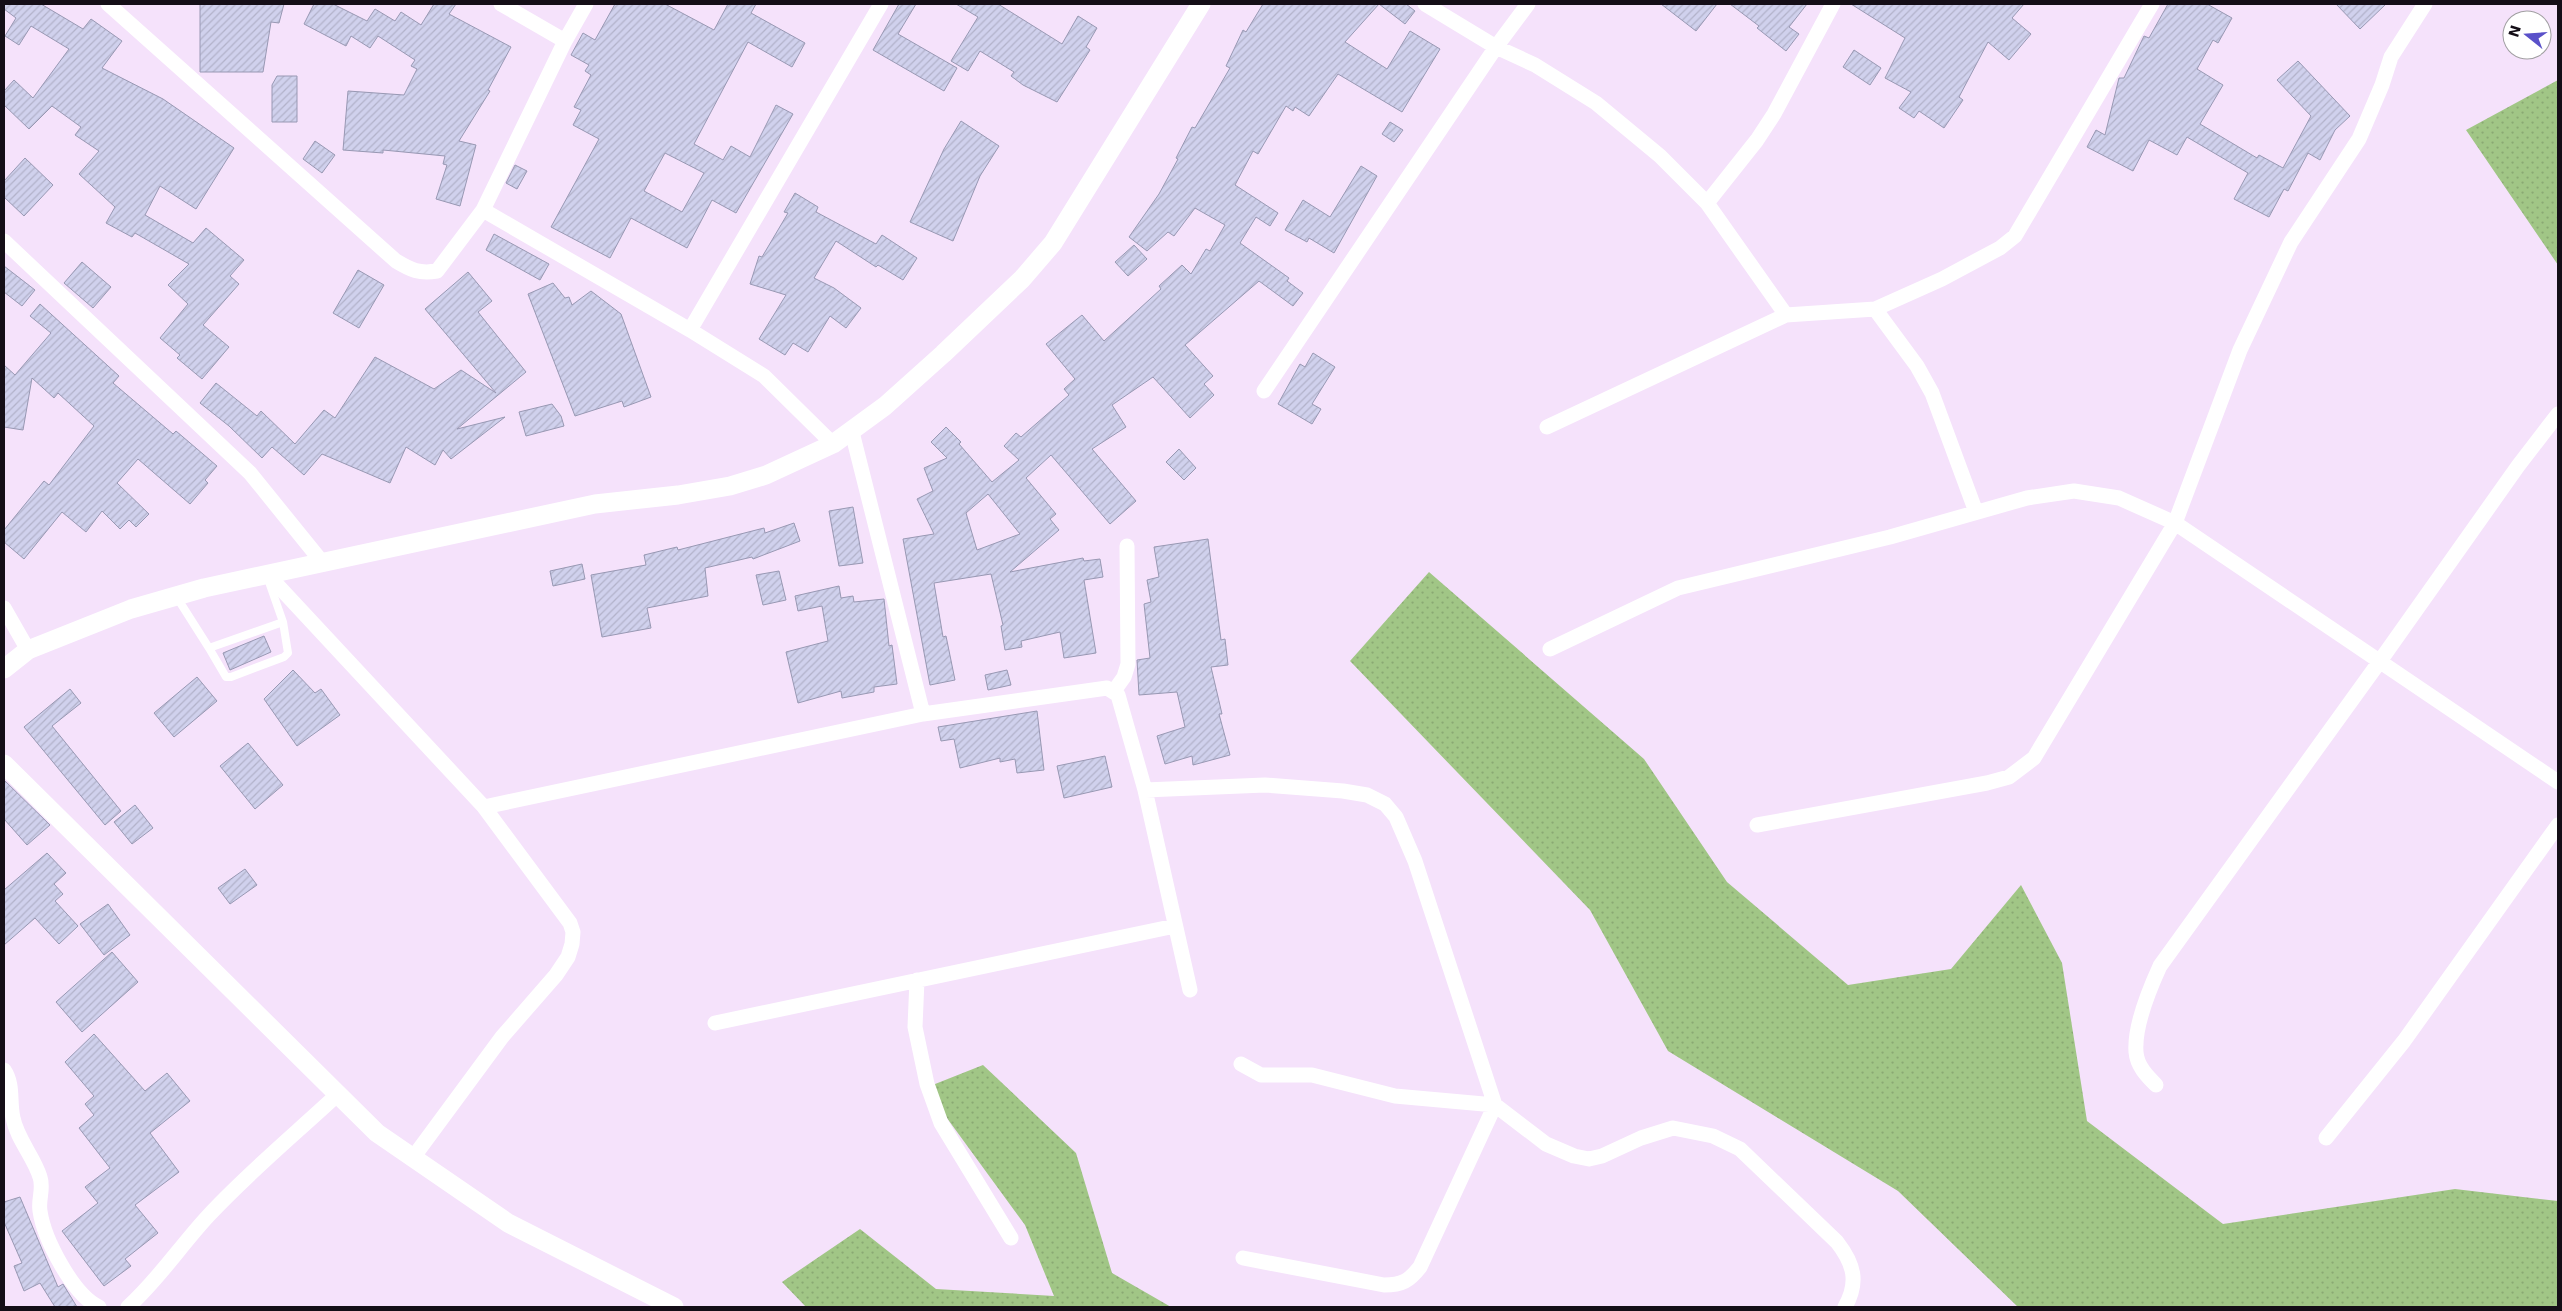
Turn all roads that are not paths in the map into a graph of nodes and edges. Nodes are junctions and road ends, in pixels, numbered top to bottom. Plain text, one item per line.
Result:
1 (108, 4) edge
2 (501, 4) edge
3 (586, 4) edge
4 (881, 4) edge
5 (1201, 4) edge
6 (1425, 4) edge
7 (1528, 4) edge
8 (1833, 4) edge
9 (2152, 4) edge
10 (2425, 4) edge
11 (565, 41) junction
12 (1496, 47) junction
13 (1707, 203) junction
14 (483, 210) junction
15 (4, 241) edge
16 (1875, 309) junction
17 (1786, 315) junction
18 (690, 330) junction
19 (1264, 392) dead end
20 (2558, 414) edge
21 (1548, 427) dead end
22 (852, 432) junction
23 (833, 444) junction
24 (1976, 512) junction
25 (2175, 523) junction
26 (1127, 546) dead end
27 (322, 562) junction
28 (268, 576) junction
29 (176, 596) junction
30 (4, 608) edge
31 (284, 622) junction
32 (210, 648) junction
33 (1550, 649) dead end
34 (28, 650) junction
35 (2380, 661) junction
36 (4, 669) edge
37 (1114, 690) junction
38 (923, 714) junction
39 (4, 764) edge
40 (2558, 782) edge
41 (1145, 790) junction
42 (484, 807) junction
43 (1757, 825) dead end
44 (2558, 825) edge
45 (1175, 926) junction
46 (917, 980) junction
47 (1190, 990) dead end
48 (715, 1023) dead end
49 (1241, 1064) dead end
50 (4, 1070) edge
51 (2156, 1085) dead end
52 (338, 1094) junction
53 (1496, 1105) junction
54 (2326, 1138) dead end
55 (412, 1159) junction
56 (1011, 1238) dead end
57 (1243, 1258) dead end
58 (99, 1307) edge
59 (128, 1307) edge
60 (674, 1307) edge
61 (1845, 1307) edge

1 - 14 street
2 - 11 street
3 - 11 street
4 - 18 street
5 - 22 street
6 - 12 street
7 - 12 street
8 - 13 street
9 - 16 street
10 - 25 street
11 - 14 street
12 - 13 street
12 - 19 street
13 - 17 street
14 - 18 street
15 - 27 street
16 - 17 street
16 - 24 street
17 - 21 street
18 - 23 street
20 - 35 street
22 - 23 street
22 - 38 street
23 - 27 street
24 - 25 street
24 - 33 street
25 - 35 street
25 - 43 street
26 - 37 street
27 - 28 street
28 - 29 street
28 - 31 lane
28 - 42 street
29 - 32 lane
29 - 34 street
30 - 34 street
31 - 32 lane
31 - 32 lane
34 - 36 street
35 - 40 street
35 - 51 street
37 - 38 street
37 - 41 street
38 - 42 street
39 - 52 street
41 - 45 street
41 - 53 street
42 - 55 street
44 - 54 street
45 - 46 street
45 - 47 street
46 - 48 street
46 - 56 street
49 - 53 street
50 - 58 street
52 - 55 street
52 - 59 street
53 - 57 street
53 - 61 street
55 - 60 street

